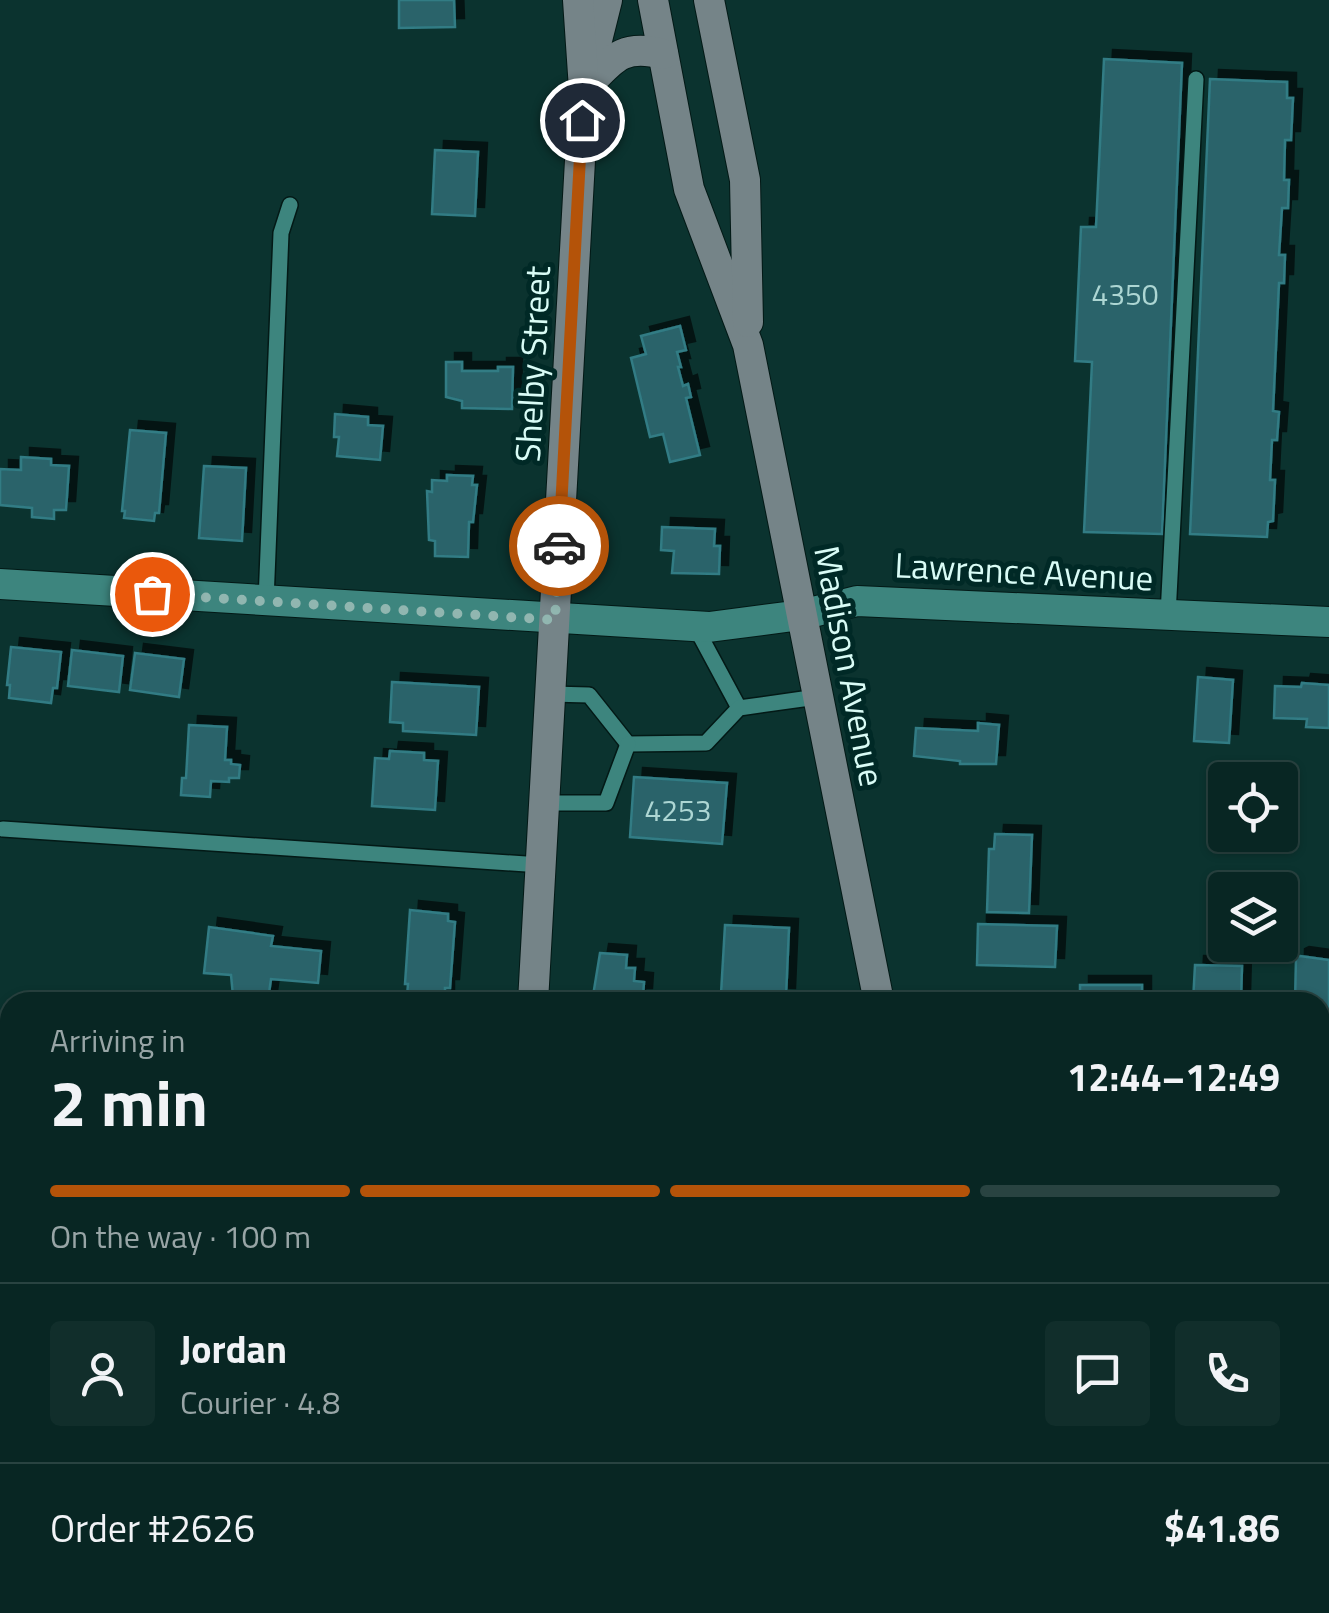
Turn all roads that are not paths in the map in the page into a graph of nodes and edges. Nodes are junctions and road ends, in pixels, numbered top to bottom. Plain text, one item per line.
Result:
1 (578, 0) edge
2 (608, 0) edge
3 (653, 0) edge
4 (709, 0) edge
5 (664, 54) junction
6 (1196, 79) dead end
7 (584, 89) junction
8 (290, 204) dead end
9 (748, 345) junction
10 (0, 584) edge
11 (266, 601) junction
12 (1168, 615) junction
13 (801, 616) junction
14 (555, 620) junction
15 (1329, 622) edge
16 (696, 627) junction
17 (551, 694) junction
18 (817, 697) junction
19 (740, 708) junction
20 (628, 744) junction
21 (544, 803) junction
22 (2, 829) dead end
23 (541, 865) junction
24 (534, 992) edge
25 (877, 992) edge

1 - 7 main road, Shelby Street
2 - 7 main road, Shelby Street
3 - 5 main road, Madison Avenue
4 - 9 main road, Madison Avenue
5 - 7 main road
5 - 9 main road, Madison Avenue
6 - 12 lane
7 - 14 main road, Shelby Street
8 - 11 lane
9 - 13 main road, Madison Avenue
10 - 11 street, Lawrence Avenue
11 - 14 street, Lawrence Avenue
12 - 13 street, Lawrence Avenue
12 - 15 street, Lawrence Avenue
13 - 16 street, Lawrence Avenue
13 - 18 main road, Madison Avenue
14 - 16 street, Lawrence Avenue
14 - 17 main road, Shelby Street
16 - 19 lane
17 - 20 lane
17 - 21 main road, Shelby Street
18 - 19 lane
18 - 25 main road, Madison Avenue
19 - 20 lane
20 - 21 lane
21 - 23 main road, Shelby Street
22 - 23 lane
23 - 24 main road, Shelby Street

